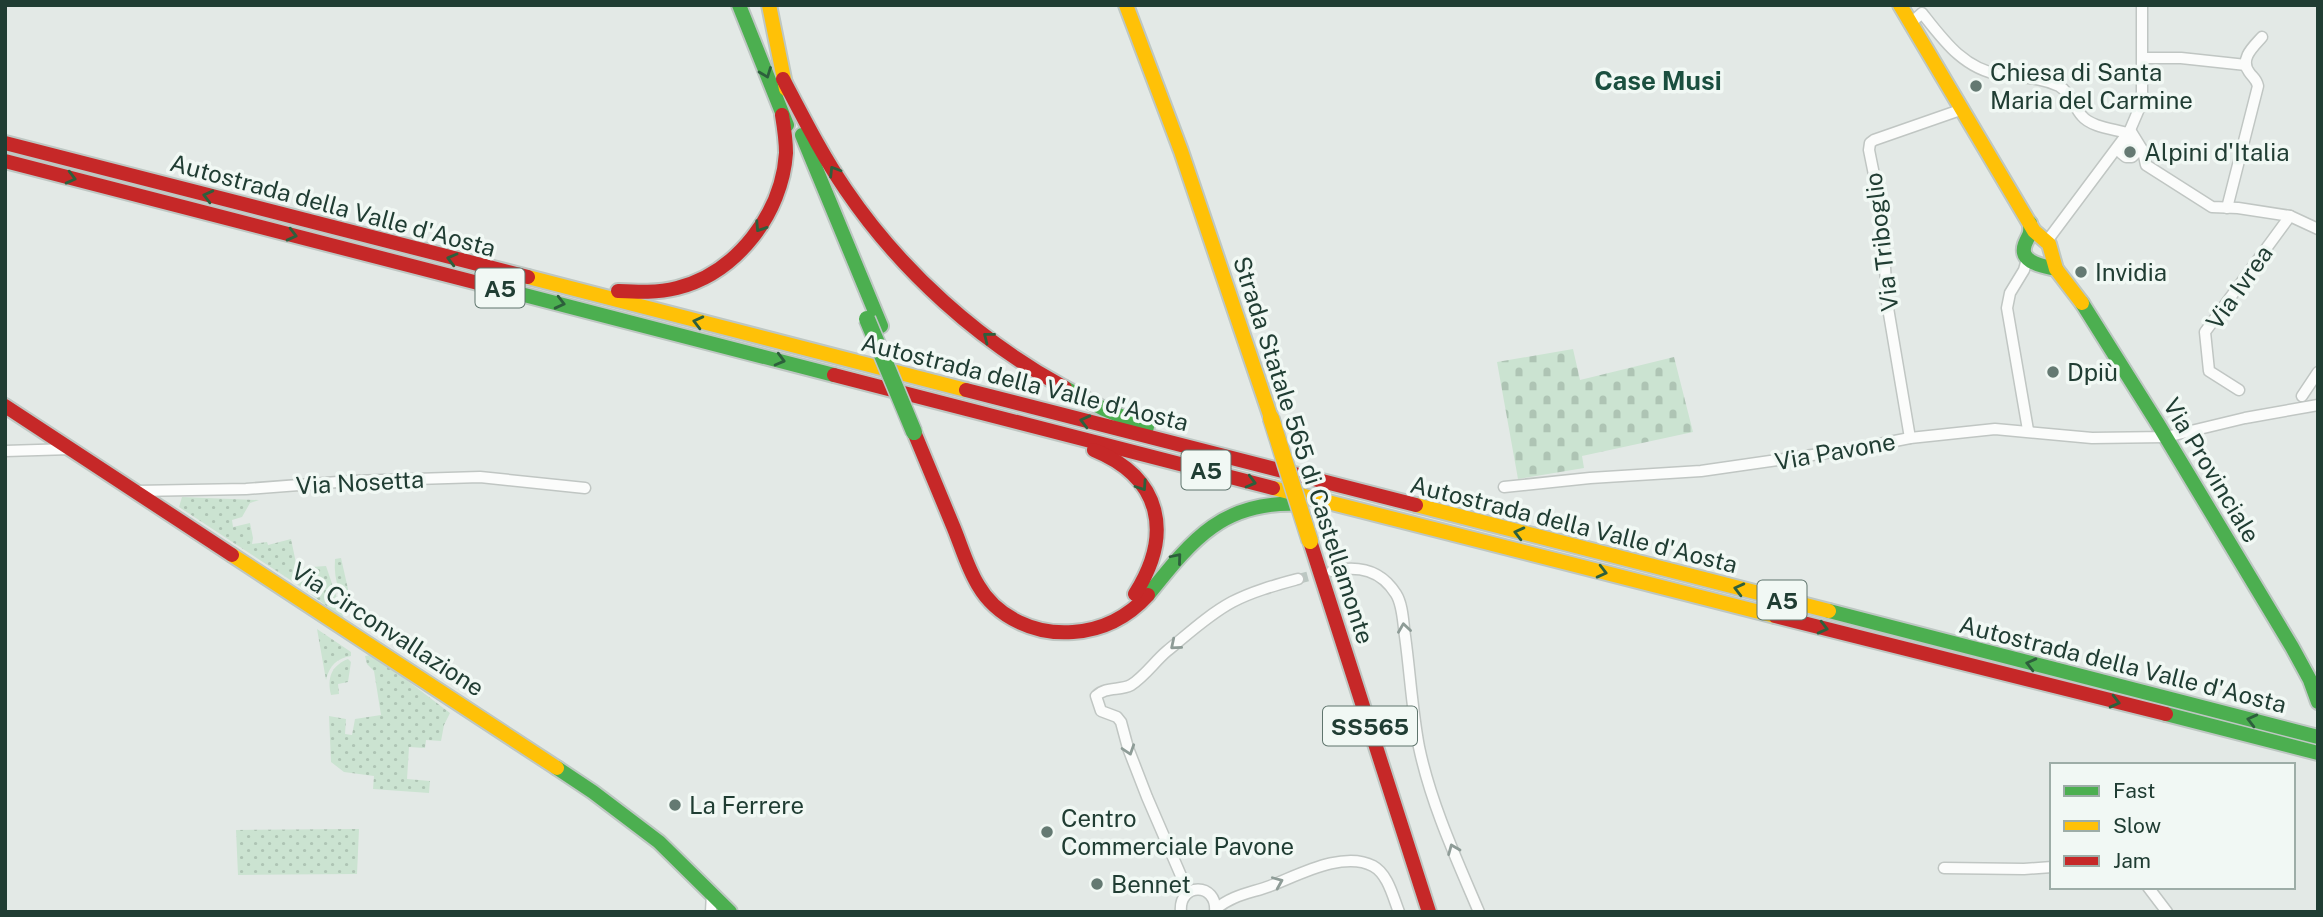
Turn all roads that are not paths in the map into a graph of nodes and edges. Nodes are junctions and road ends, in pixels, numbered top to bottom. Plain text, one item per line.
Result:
1 (739, 5) edge
2 (769, 5) edge
3 (1126, 5) edge
4 (1900, 5) edge
5 (2142, 5) edge
6 (1911, 23) junction
7 (2262, 37) dead end
8 (2143, 58) junction
9 (2246, 65) junction
10 (783, 79) junction
11 (1963, 109) junction
12 (782, 115) junction
13 (2130, 135) junction
14 (5, 143) edge
15 (2111, 158) junction
16 (5, 161) edge
17 (2146, 165) junction
18 (2227, 208) junction
19 (2290, 216) junction
20 (2318, 229) edge
21 (2036, 250) junction
22 (518, 276) junction
23 (874, 322) junction
24 (2318, 372) edge
25 (2239, 390) dead end
26 (2302, 396) dead end
27 (2318, 405) edge
28 (5, 406) edge
29 (995, 416) junction
30 (2028, 430) junction
31 (920, 435) junction
32 (2166, 437) junction
33 (1910, 438) junction
34 (71, 449) junction
35 (5, 451) edge
36 (1246, 463) junction
37 (1504, 487) dead end
38 (585, 488) dead end
39 (135, 491) junction
40 (1417, 526) junction
41 (1332, 571) tunnel mouth
42 (1298, 579) tunnel mouth
43 (2318, 702) edge
44 (2318, 737) edge
45 (2318, 753) edge
46 (2050, 866) edge
47 (1944, 868) dead end
48 (2150, 889) edge
49 (1188, 892) junction
50 (712, 893) junction
51 (1216, 910) edge
52 (711, 912) edge
53 (730, 912) edge
54 (1181, 912) edge
55 (1399, 912) edge
56 (1429, 912) edge
57 (1479, 912) edge
58 (2167, 912) edge

1 -> 12 main road
2 - 10 main road
3 - 56 main road, Strada Statale 565 di Castellamonte / SS565, bridge
4 - 6 main road, Via Provinciale
5 - 8 street
6 - 11 main road, Via Provinciale
6 - 13 street
7 - 9 street
8 - 9 street
8 - 13 street
9 - 18 street
10 - 23 main road
36 -> 10 main road
11 - 21 main road, Via Provinciale
11 - 33 street, Via Triboglio
12 -> 22 main road
12 - 23 main road
13 - 15 street
13 - 17 street
22 -> 14 main road, Autostrada della Valle d'Aosta / A5
15 - 17 street
15 - 21 street
16 -> 29 main road, Autostrada della Valle d'Aosta / A5
17 - 18 street, Via Ivrea
18 - 19 street, Via Ivrea
19 - 20 street, Via Ivrea
19 - 25 street, Via Ivrea
21 - 30 street
21 - 32 main road, Via Provinciale
36 -> 22 main road, Autostrada della Valle d'Aosta / A5
23 - 31 main road, bridge
24 - 26 street
27 - 32 street, Via Pavone
28 - 34 main road, Via Circonvallazione
29 -> 31 main road
29 -> 40 main road, Autostrada della Valle d'Aosta / A5
30 - 32 street, Via Pavone
30 - 33 street, Via Pavone
31 -> 40 main road
32 - 43 main road, Via Provinciale
33 - 37 street, Via Pavone
34 - 35 street
34 - 39 main road, Via Circonvallazione
44 -> 36 main road, Autostrada della Valle d'Aosta / A5
38 - 39 street, Via Nosetta
39 - 50 main road, Via Circonvallazione
40 -> 45 main road, Autostrada della Valle d'Aosta / A5
57 -> 41 street
42 -> 49 street
46 - 47 street
48 - 58 street
49 - 51 street
49 - 54 street
50 - 52 street
50 - 53 main road, Via Circonvallazione
51 -> 55 street

